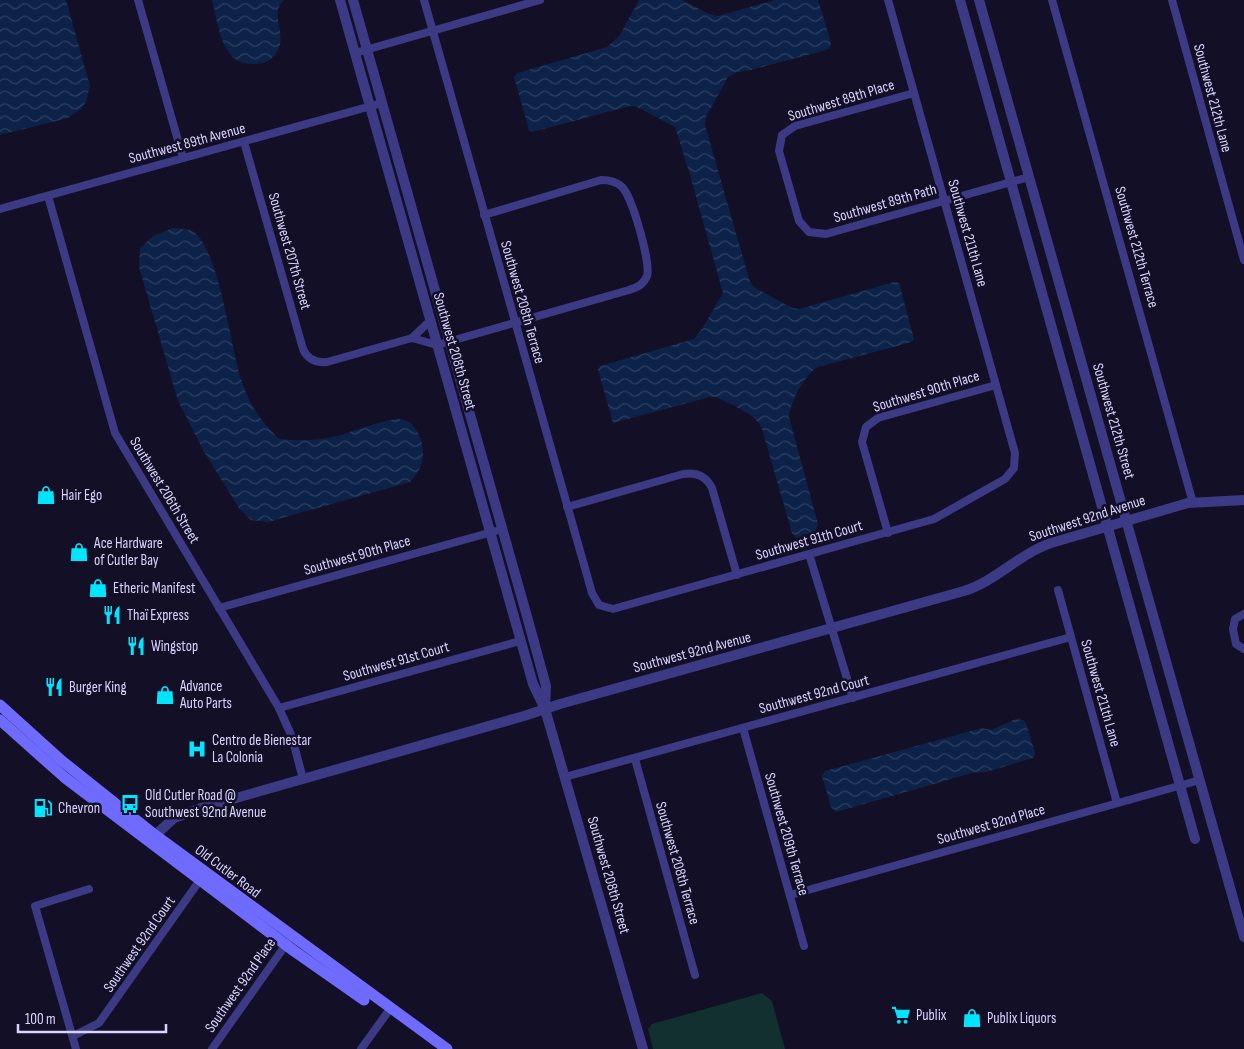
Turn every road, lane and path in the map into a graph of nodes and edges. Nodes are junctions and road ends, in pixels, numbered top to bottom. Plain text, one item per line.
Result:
1 (138, 0) edge
2 (340, 0) edge
3 (353, 0) edge
4 (424, 0) edge
5 (540, 0) edge
6 (888, 0) edge
7 (960, 0) edge
8 (979, 0) edge
9 (1052, 0) edge
10 (1172, 0) edge
11 (432, 30) junction
12 (367, 49) junction
13 (355, 52) junction
14 (914, 93) junction
15 (382, 103) junction
16 (370, 107) junction
17 (244, 142) junction
18 (182, 158) junction
19 (1029, 177) junction
20 (1011, 182) junction
21 (48, 196) junction
22 (944, 201) junction
23 (0, 209) edge
24 (484, 215) junction
25 (807, 231) joint
26 (1244, 260) edge
27 (430, 320) junction
28 (515, 323) junction
29 (412, 338) junction
30 (450, 341) junction
31 (437, 345) junction
32 (996, 385) junction
33 (1011, 473) joint
34 (1244, 500) edge
35 (1194, 502) junction
36 (567, 507) junction
37 (1126, 520) junction
38 (1107, 526) junction
39 (502, 529) junction
40 (491, 532) junction
41 (888, 533) junction
42 (809, 554) junction
43 (737, 575) junction
44 (1058, 590) dead end
45 (219, 608) junction
46 (604, 608) joint
47 (1244, 614) edge
48 (832, 629) junction
49 (1071, 637) junction
50 (520, 641) junction
51 (1244, 649) edge
52 (853, 698) junction
53 (0, 706) edge
54 (279, 708) junction
55 (545, 709) junction
56 (0, 720) edge
57 (743, 728) junction
58 (634, 759) junction
59 (565, 777) junction
60 (303, 779) junction
61 (1200, 780) junction
62 (1181, 785) junction
63 (1117, 803) junction
64 (152, 838) junction
65 (1195, 839) dead end
66 (200, 880) junction
67 (89, 889) dead end
68 (790, 895) junction
69 (1244, 937) edge
70 (288, 941) junction
71 (804, 946) dead end
72 (695, 975) dead end
73 (388, 1012) junction
74 (73, 1036) junction
75 (76, 1049) edge
76 (212, 1049) edge
77 (361, 1049) edge
78 (436, 1049) edge
79 (447, 1049) edge
80 (643, 1049) edge

1 - 18 street
2 - 13 street, Southwest 208th Street
3 - 12 street, Southwest 208th Street
4 - 11 street, Southwest 208th Terrace
5 - 11 street
6 - 14 street, Southwest 211th Lane
7 - 20 street
8 - 19 street, Southwest 212th Street
9 - 35 street, Southwest 212th Terrace
10 - 26 street, Southwest 212th Lane
11 - 12 street
11 - 24 street, Southwest 208th Terrace
12 - 13 street
12 - 15 street, Southwest 208th Street
13 - 16 street, Southwest 208th Street
14 - 22 street, Southwest 211th Lane
14 - 25 street, Southwest 89th Place
15 - 16 street, Southwest 89th Avenue
15 - 30 street, Southwest 208th Street
16 - 17 street, Southwest 89th Avenue
16 - 27 street, Southwest 208th Street
17 - 18 street, Southwest 89th Avenue
17 - 29 street, Southwest 207th Street
18 - 21 street, Southwest 89th Avenue
19 - 20 street, Southwest 89th Path
19 - 37 street, Southwest 212th Street
20 - 22 street, Southwest 89th Path
20 - 38 street
21 - 23 street, Southwest 89th Avenue
21 - 45 street, Southwest 206th Street
22 - 25 street, Southwest 89th Path
22 - 32 street, Southwest 211th Lane
24 - 28 street, Southwest 208th Terrace
24 - 28 street
27 - 29 street
27 - 31 street, Southwest 208th Street
28 - 30 street
28 - 36 street, Southwest 208th Terrace
29 - 31 street
30 - 31 street
30 - 39 street, Southwest 208th Street
31 - 40 street, Southwest 208th Street
32 - 33 street, Southwest 211th Lane
32 - 41 street, Southwest 90th Place
33 - 41 street, Southwest 91th Court
34 - 35 street, Southwest 92nd Avenue
35 - 37 street, Southwest 92nd Avenue
36 - 43 street
36 - 46 street, Southwest 208th Terrace
37 - 38 street, Southwest 92nd Avenue
37 - 61 street, Southwest 212th Street
38 - 48 street, Southwest 92nd Avenue
38 - 62 street
39 - 40 street, Southwest 90th Place
39 - 55 street, Southwest 208th Street
40 - 45 street, Southwest 90th Place
40 - 50 street, Southwest 208th Street
41 - 42 street, Southwest 91th Court
42 - 43 street, Southwest 91th Court
42 - 48 street
43 - 46 street, Southwest 91th Court
44 - 49 street, Southwest 211th Lane
45 - 54 street, Southwest 206th Street
47 - 51 street
48 - 52 street
48 - 55 street, Southwest 92nd Avenue
49 - 52 street, Southwest 92nd Court
49 - 63 street, Southwest 211th Lane
50 - 54 street, Southwest 91st Court
50 - 55 street, Southwest 208th Street
52 - 57 street, Southwest 92nd Court
53 - 64 main road, Old Cutler Road
54 - 60 street, Southwest 206th Street
55 - 59 street, Southwest 208th Street
55 - 60 street, Southwest 92nd Avenue
56 - 64 main road, Old Cutler Road
57 - 58 street, Southwest 92nd Court
57 - 68 street, Southwest 209th Terrace
58 - 59 street, Southwest 92nd Court
58 - 72 street, Southwest 208th Terrace
59 - 80 street, Southwest 208th Street
60 - 64 street, Southwest 92nd Avenue
61 - 62 street, Southwest 92nd Place
61 - 69 street, Southwest 212th Street
62 - 63 street, Southwest 92nd Place
62 - 65 street
63 - 68 street, Southwest 92nd Place
64 - 66 main road, Old Cutler Road
64 - 70 main road, Old Cutler Road
66 - 70 main road, Old Cutler Road
66 - 74 street, Southwest 92nd Court
67 - 74 street
68 - 71 street, Southwest 209th Terrace
70 - 73 main road, Old Cutler Road
70 - 76 street, Southwest 92nd Place
73 - 77 street
73 - 78 main road, Old Cutler Road
73 - 79 main road, Old Cutler Road
74 - 75 street

